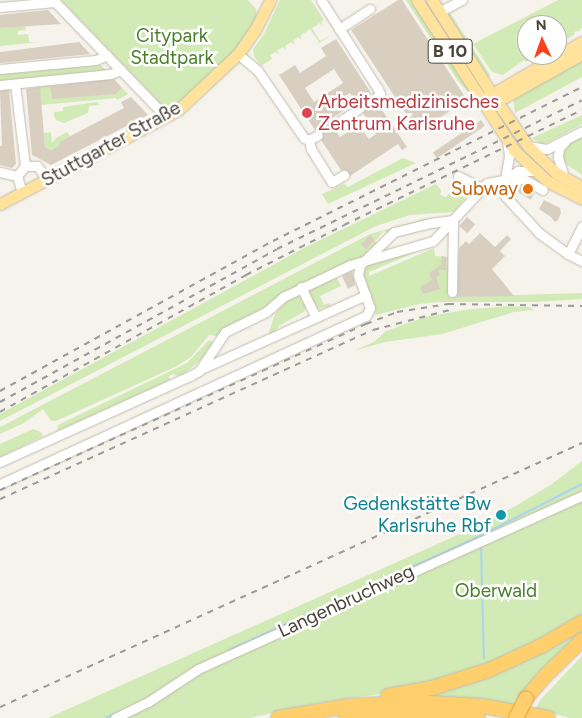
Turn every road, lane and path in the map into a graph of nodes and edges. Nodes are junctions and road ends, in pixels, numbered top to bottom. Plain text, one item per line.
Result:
1 (321, 0) edge
2 (417, 0) edge
3 (432, 0) edge
4 (462, 0) edge
5 (267, 1) edge
6 (45, 2) edge
7 (0, 7) edge
8 (370, 9) dead end
9 (440, 12) junction
10 (339, 29) junction
11 (582, 42) edge
12 (238, 54) junction
13 (582, 54) edge
14 (107, 56) junction
15 (0, 69) edge
16 (121, 70) junction
17 (16, 84) junction
18 (0, 85) edge
19 (494, 97) junction
20 (374, 99) dead end
21 (482, 103) junction
22 (360, 108) tunnel mouth
23 (166, 117) junction
24 (333, 126) tunnel mouth
25 (582, 131) edge
26 (318, 135) tunnel mouth
27 (568, 138) junction
28 (309, 140) junction
29 (506, 140) junction
30 (528, 146) junction
31 (21, 161) junction
32 (534, 171) junction
33 (0, 172) edge
34 (344, 175) dead end
35 (17, 176) junction
36 (458, 176) dead end
37 (564, 177) junction
38 (47, 180) junction
39 (504, 180) junction
40 (582, 187) edge
41 (482, 188) junction
42 (510, 190) dead end
43 (543, 190) dead end
44 (22, 193) junction
45 (582, 199) edge
46 (0, 204) edge
47 (453, 220) junction
48 (582, 226) edge
49 (568, 254) junction
50 (365, 261) junction
51 (582, 261) edge
52 (302, 287) junction
53 (452, 292) dead end
54 (366, 295) junction
55 (316, 318) junction
56 (199, 370) junction
57 (0, 462) edge
58 (0, 484) edge
59 (582, 496) edge
60 (582, 622) edge
61 (582, 640) edge
62 (582, 651) edge
63 (531, 699) junction
64 (348, 712) edge
65 (115, 718) edge
66 (278, 718) edge
67 (478, 718) edge
68 (516, 718) edge
69 (524, 718) edge
70 (548, 718) edge

1 - 10 street
2 - 21 main road, B 10
3 - 9 main road, B 10
4 - 9 street
5 - 12 main road, Stuttgarter Straße
6 - 7 street
6 - 14 street
8 - 10 street
9 - 19 main road, B 10
10 - 20 street
11 - 19 main road
12 - 23 main road, Stuttgarter Straße
12 - 28 street
13 - 19 main road
14 - 15 street
14 - 16 street
16 - 17 street
16 - 23 street
17 - 18 street
17 - 31 street
19 - 21 main road
19 - 30 main road
21 - 29 main road
22 - 24 street
23 - 38 main road, Stuttgarter Straße
25 - 27 street
26 - 28 street
27 - 30 street
27 - 37 street
28 - 34 street
29 - 32 main road
29 - 39 street
30 - 37 main road
31 - 35 street
31 - 38 street
32 - 39 street
32 - 45 main road
33 - 35 street
35 - 44 street
36 - 41 street
37 - 40 main road
38 - 44 main road, Stuttgarter Straße
39 - 41 street
39 - 49 street
41 - 47 street
42 - 43 street
44 - 46 main road, Stuttgarter Straße
47 - 50 street
47 - 50 street
47 - 53 street
48 - 49 street
49 - 51 street
50 - 52 street
50 - 54 street
52 - 55 street
52 - 56 street
54 - 55 street
54 - 58 street
55 - 56 street
56 - 57 street
59 - 65 street, Langenbruchweg
60 - 64 highway
61 - 63 highway
62 - 63 highway
63 - 68 highway, bridge
63 - 69 highway
64 - 66 highway
64 - 67 highway
64 - 70 highway

